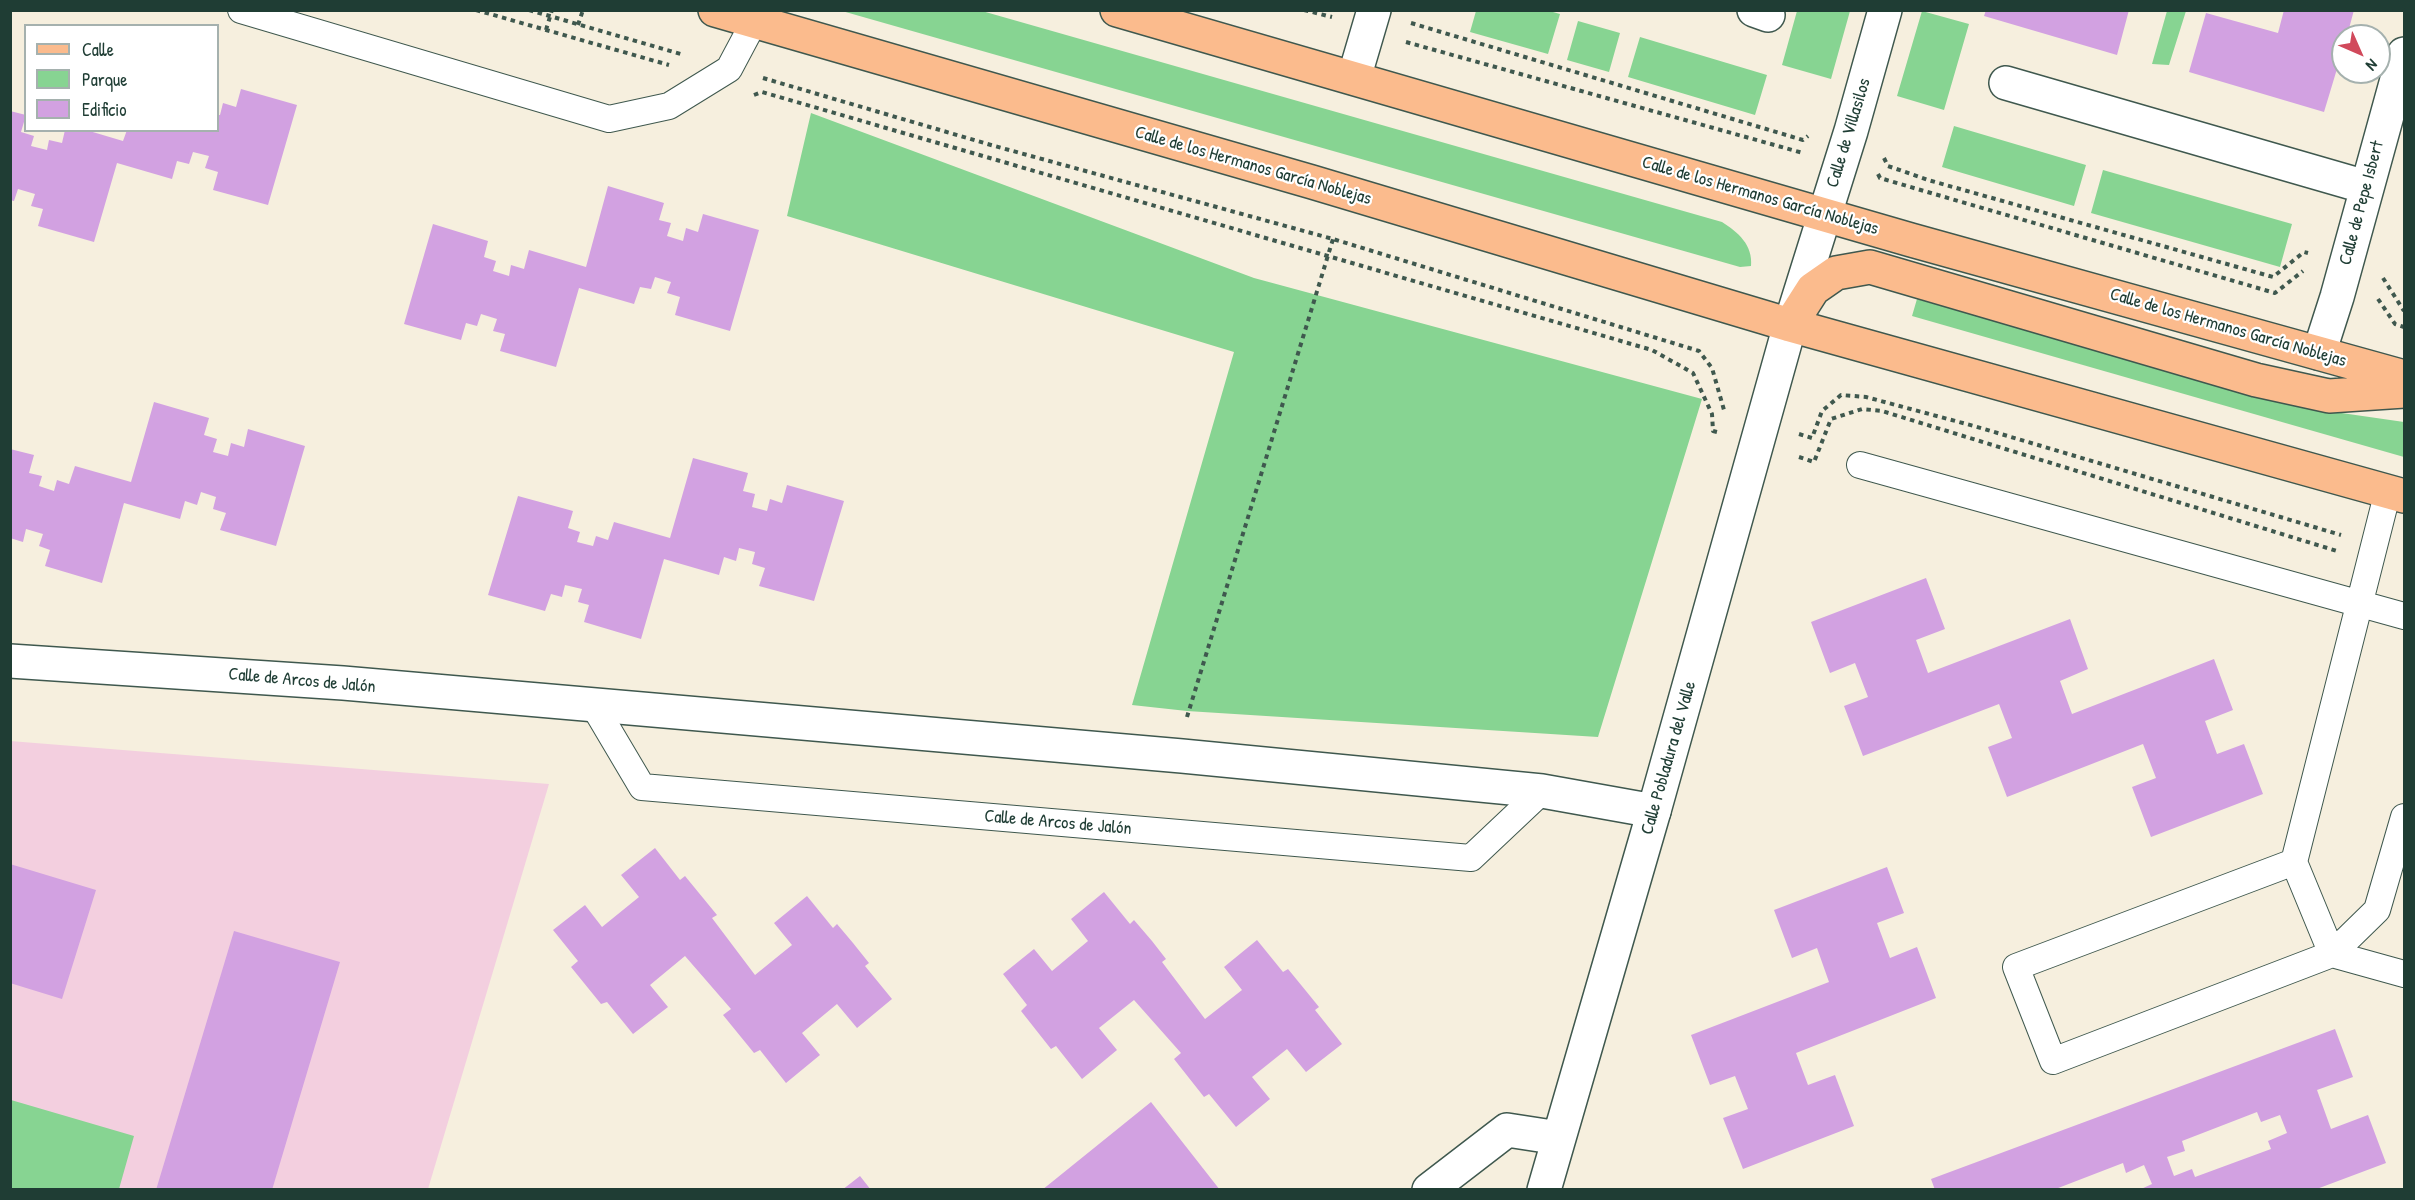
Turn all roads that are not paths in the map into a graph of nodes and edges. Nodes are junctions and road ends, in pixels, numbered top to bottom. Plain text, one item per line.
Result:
1 (241, 10) edge
2 (716, 10) edge
3 (1117, 10) edge
4 (1374, 10) edge
5 (1885, 10) edge
6 (754, 21) junction
7 (2404, 54) edge
8 (1354, 78) junction
9 (2006, 83) dead end
10 (2366, 187) junction
11 (1824, 215) junction
12 (1790, 325) junction
13 (2319, 353) junction
14 (2404, 377) edge
15 (2404, 391) edge
16 (1860, 465) dead end
17 (2396, 493) edge
18 (2359, 603) junction
19 (2404, 616) edge
20 (10, 661) edge
21 (594, 706) junction
22 (1542, 791) junction
23 (1654, 811) junction
24 (2404, 817) edge
25 (2294, 862) junction
26 (2332, 954) junction
27 (2404, 974) edge
28 (1559, 1138) junction
29 (1429, 1190) edge
30 (1544, 1190) edge

1 - 6 lane
2 - 6 main road, Calle de los Hermanos García Noblejas
3 - 8 main road, Calle de los Hermanos García Noblejas
4 - 8 street
5 - 11 street, Calle de Villasilos
6 - 12 main road, Calle de los Hermanos García Noblejas
7 - 10 street, Calle de Pepe Isbert
8 - 11 main road, Calle de los Hermanos García Noblejas
9 - 10 street
10 - 13 street, Calle de Pepe Isbert
11 - 12 street, Calle de Villasilos
11 - 13 main road, Calle de los Hermanos García Noblejas
12 - 15 main road, Calle de los Hermanos García Noblejas
12 - 17 main road, Calle de los Hermanos García Noblejas
12 - 23 street, Calle Pobladura del Valle
13 - 14 main road, Calle de los Hermanos García Noblejas
16 - 18 lane
17 - 18 lane
18 - 19 lane
18 - 25 lane
20 - 21 street, Calle de Arcos de Jalón
21 - 22 street, Calle de Arcos de Jalón
21 - 22 lane, Calle de Arcos de Jalón
22 - 23 street, Calle de Arcos de Jalón
23 - 28 street, Calle Pobladura del Valle
24 - 26 lane
25 - 26 lane
25 - 26 lane
26 - 27 lane
28 - 29 street
28 - 30 street, Calle Pobladura del Valle

